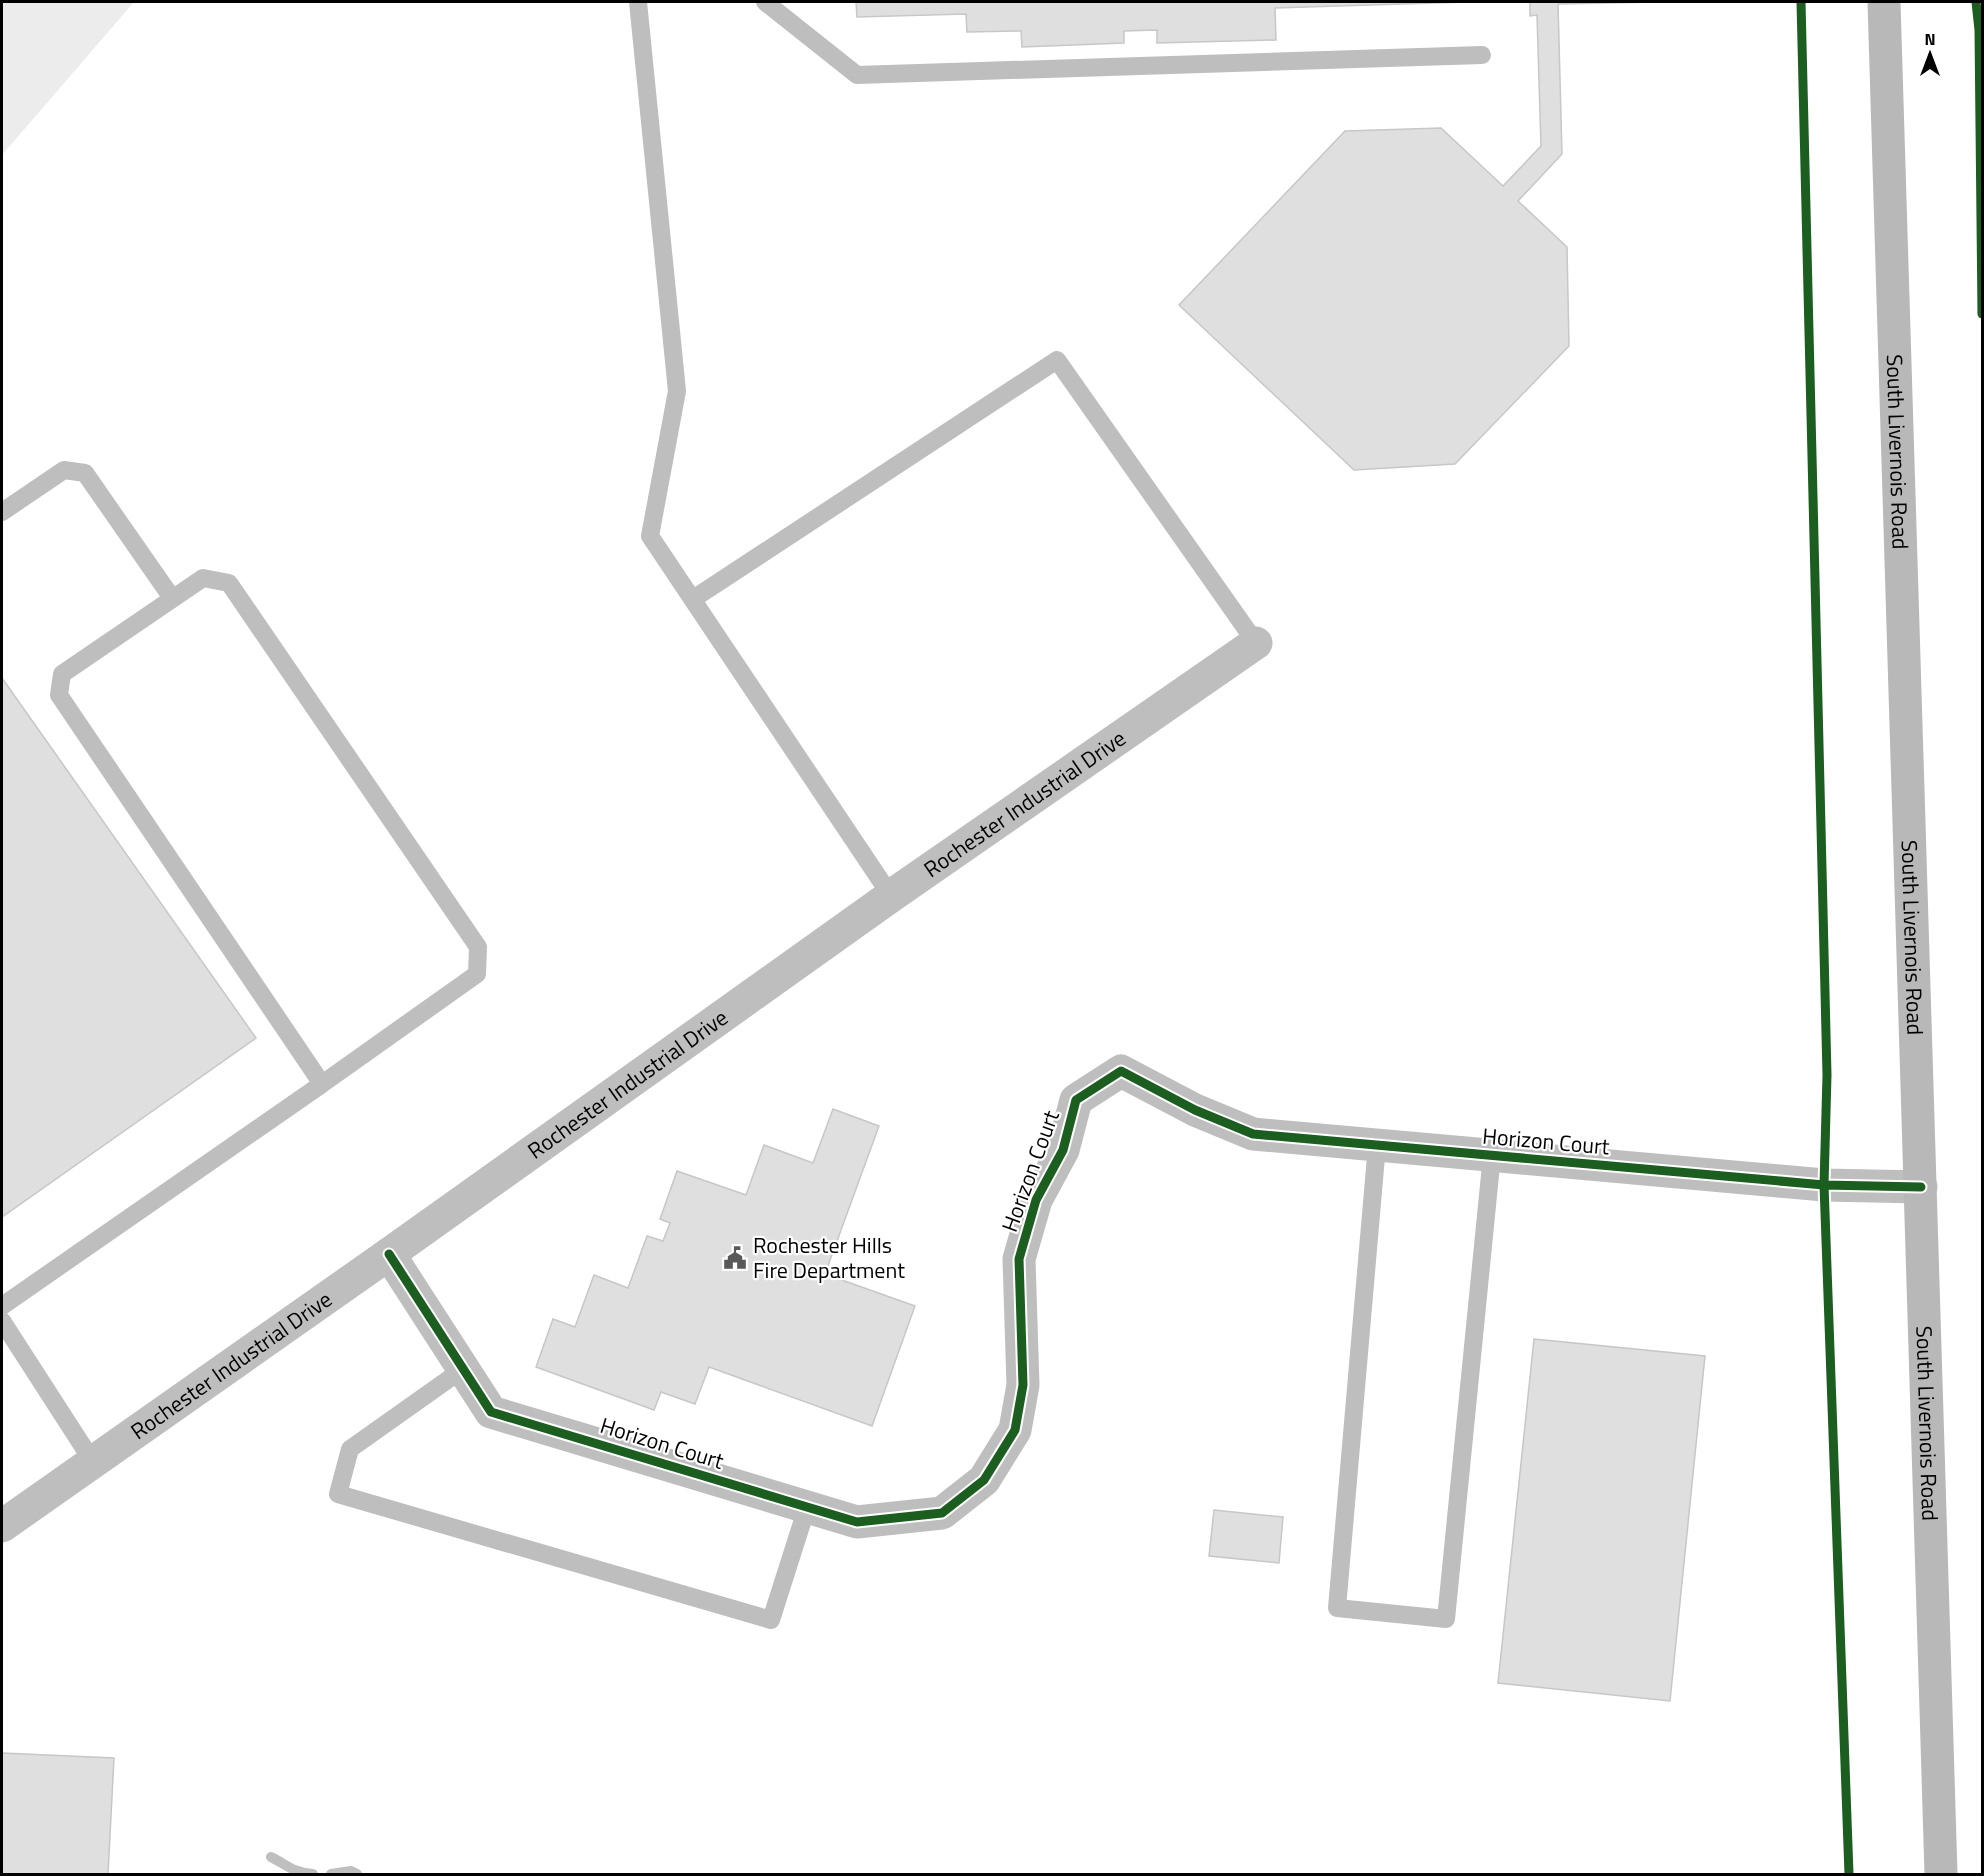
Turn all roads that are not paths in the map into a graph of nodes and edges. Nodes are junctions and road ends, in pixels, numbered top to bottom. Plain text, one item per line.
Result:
1 (638, 2) edge
2 (765, 2) edge
3 (1884, 2) edge
4 (1482, 55) dead end
5 (2, 512) edge
6 (172, 598) junction
7 (693, 599) junction
8 (1256, 643) joint
9 (891, 896) junction
10 (322, 1084) junction
11 (1377, 1145) junction
12 (1492, 1155) junction
13 (1921, 1187) junction
14 (389, 1254) junction
15 (2, 1306) edge
16 (2, 1320) edge
17 (463, 1369) junction
18 (93, 1462) junction
19 (807, 1507) junction
20 (2, 1526) edge
21 (1941, 1875) edge

1 - 7 lane
2 - 4 lane
3 - 13 main road, South Livernois Road
5 - 6 lane
6 - 10 lane
6 - 10 lane
7 - 8 lane
7 - 9 lane
8 - 9 street, Rochester Industrial Drive
9 - 14 street, Rochester Industrial Drive
10 - 15 lane
11 - 12 street, Horizon Court
11 - 12 lane
11 - 19 street, Horizon Court
12 - 13 street, Horizon Court
13 - 21 main road, South Livernois Road
14 - 17 street, Horizon Court
14 - 18 street, Rochester Industrial Drive
16 - 18 lane
17 - 19 street, Horizon Court
17 - 19 lane
18 - 20 street, Rochester Industrial Drive

